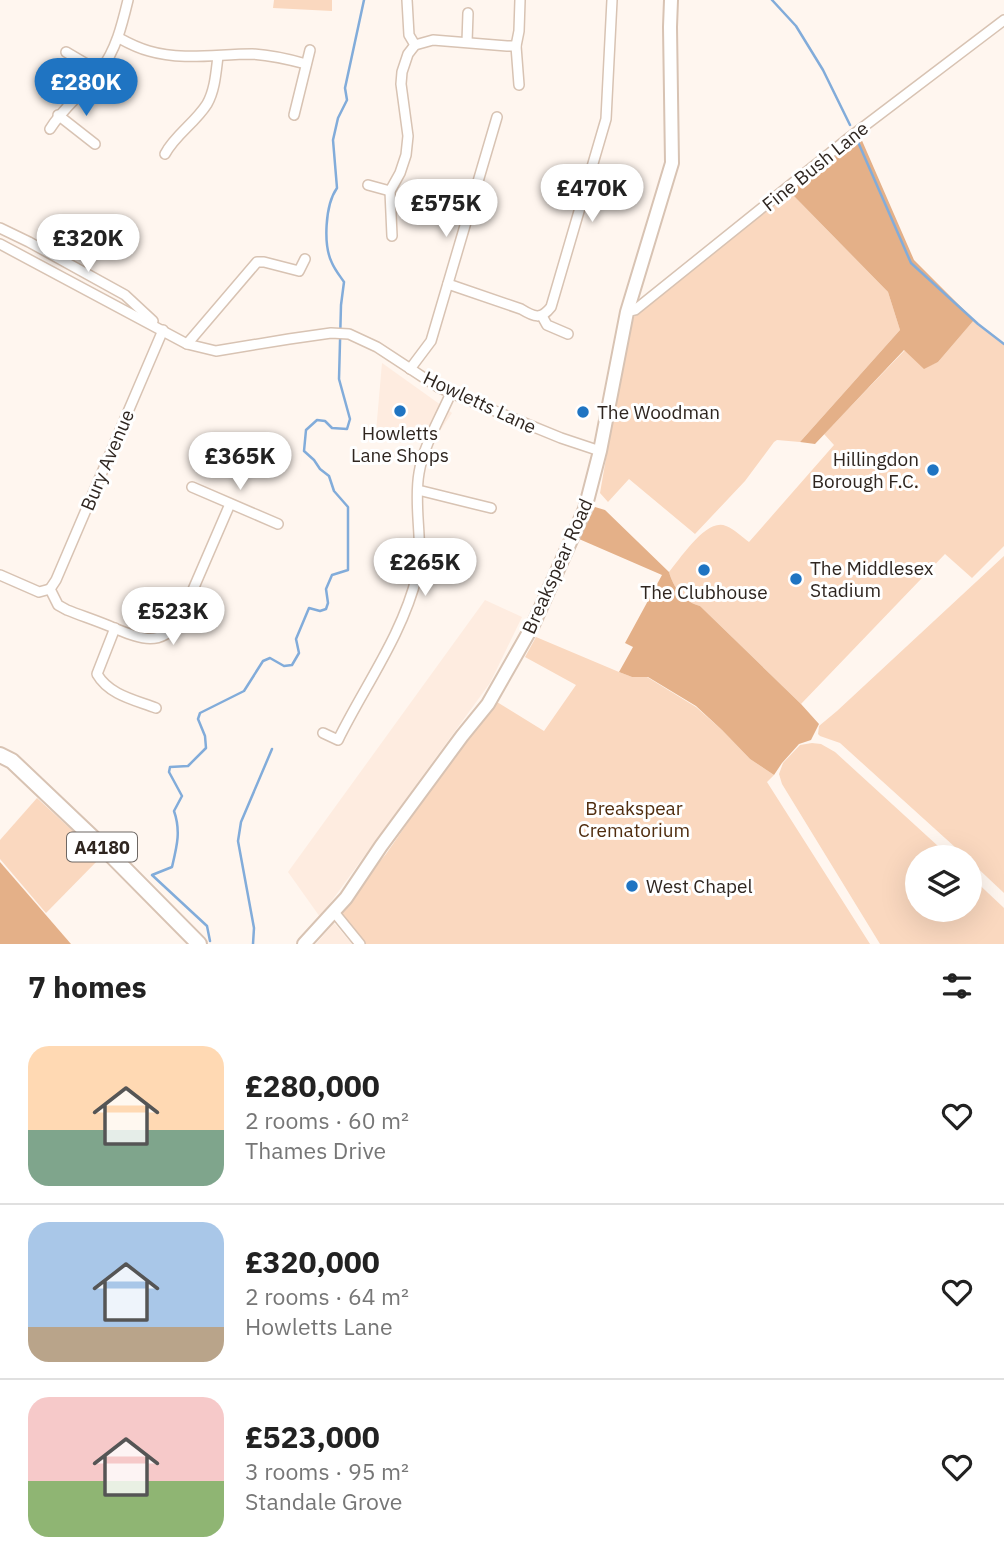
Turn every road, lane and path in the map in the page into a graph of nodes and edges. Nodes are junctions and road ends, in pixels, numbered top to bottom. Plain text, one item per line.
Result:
1 (128, 0) edge
2 (407, 0) edge
3 (520, 0) edge
4 (612, 0) edge
5 (671, 0) edge
6 (468, 13) dead end
7 (1004, 20) edge
8 (119, 38) junction
9 (467, 42) junction
10 (415, 46) junction
11 (516, 46) junction
12 (310, 50) dead end
13 (66, 52) dead end
14 (218, 56) junction
15 (306, 64) junction
16 (100, 72) junction
17 (519, 85) dead end
18 (58, 115) junction
19 (294, 115) dead end
20 (497, 117) dead end
21 (50, 129) dead end
22 (95, 144) dead end
23 (165, 154) dead end
24 (368, 185) dead end
25 (390, 191) junction
26 (0, 228) edge
27 (15, 235) junction
28 (392, 236) dead end
29 (4, 246) edge
30 (305, 259) dead end
31 (448, 284) junction
32 (627, 312) junction
33 (542, 316) junction
34 (163, 330) junction
35 (568, 334) dead end
36 (187, 344) junction
37 (410, 369) junction
38 (451, 393) junction
39 (600, 451) junction
40 (192, 487) dead end
41 (418, 490) junction
42 (230, 504) junction
43 (491, 508) dead end
44 (278, 524) dead end
45 (0, 575) edge
46 (50, 589) junction
47 (115, 628) junction
48 (156, 708) dead end
49 (323, 733) dead end
50 (0, 755) edge
51 (334, 912) junction
52 (198, 944) edge
53 (304, 944) edge
54 (360, 944) edge

1 - 8 street
2 - 10 street
3 - 11 street
4 - 33 street
5 - 32 street, Breakspear Road
6 - 9 street
7 - 32 street, Fine Bush Lane
8 - 14 street
8 - 16 street
9 - 10 street
9 - 11 street
10 - 25 street
11 - 17 street
12 - 15 street
13 - 16 street
14 - 15 street
14 - 23 street
15 - 19 street
16 - 18 street
18 - 21 street
18 - 22 street
20 - 31 street
24 - 25 street
25 - 28 street
26 - 27 street, Howletts Lane
27 - 29 street, Howletts Lane
27 - 34 street, Howletts Lane
29 - 34 street, Howletts Lane
30 - 36 street
31 - 33 street
31 - 37 street
32 - 39 street, Breakspear Road
33 - 35 street
34 - 36 street, Howletts Lane
34 - 46 street, Bury Avenue
36 - 37 street, Howletts Lane
37 - 38 street, Howletts Lane
38 - 39 street, Howletts Lane
38 - 41 street
39 - 51 street, Breakspear Road
40 - 42 street
41 - 43 street
41 - 49 street
42 - 44 street
42 - 47 street
45 - 46 street
46 - 47 street
47 - 48 street
50 - 52 main road, A4180
51 - 53 street, Breakspear Road
51 - 54 street

